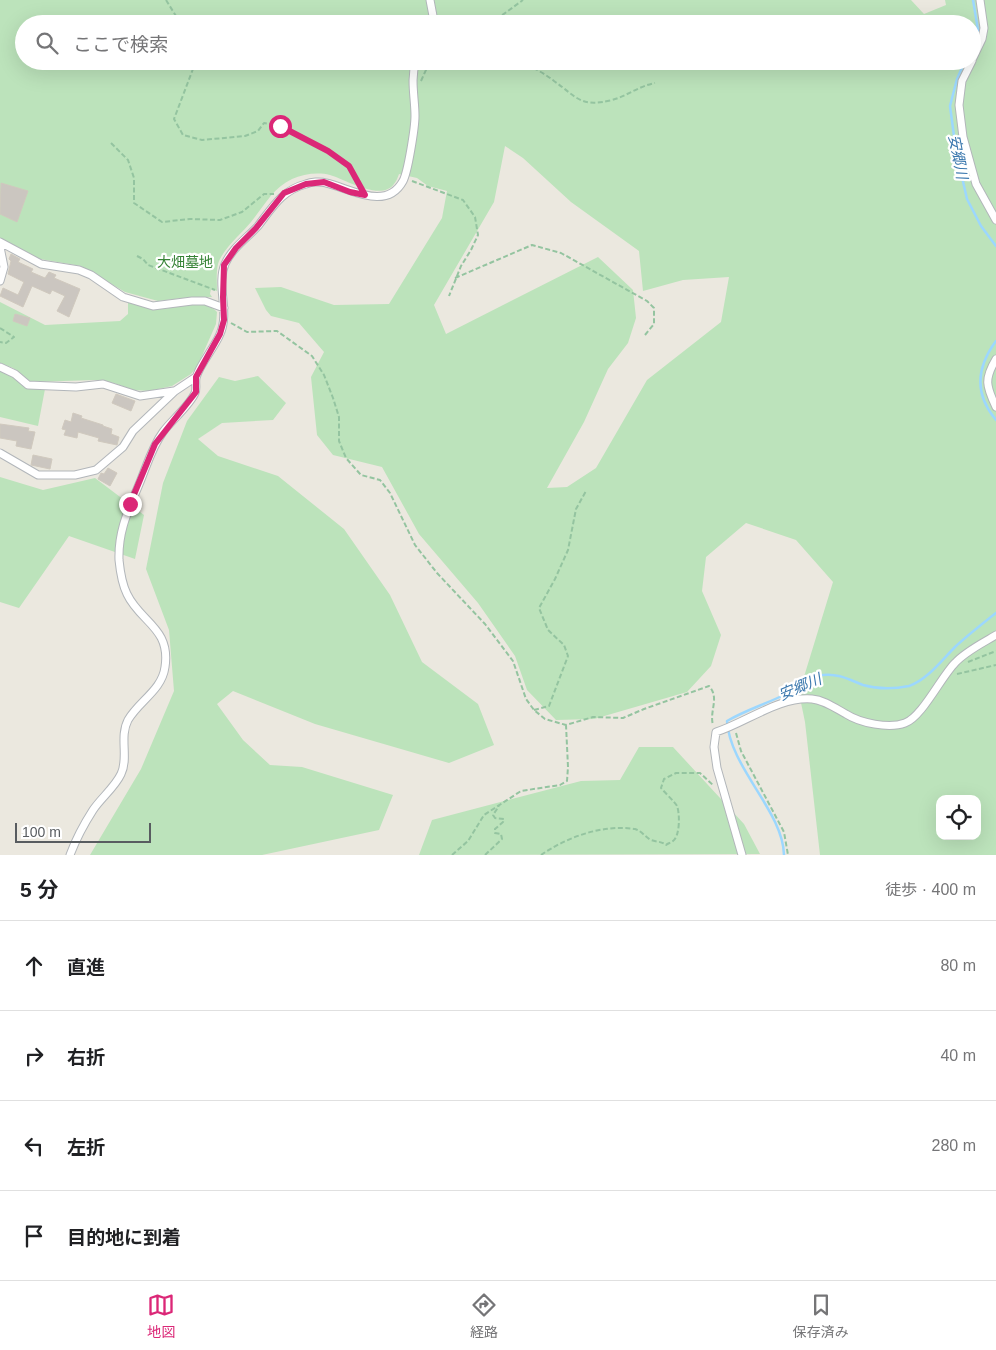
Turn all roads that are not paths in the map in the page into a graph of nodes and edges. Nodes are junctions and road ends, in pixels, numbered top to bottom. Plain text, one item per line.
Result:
1 (430, 0) edge
2 (980, 0) edge
3 (433, 15) edge
4 (981, 41) edge
5 (413, 70) edge
6 (967, 70) edge
7 (996, 220) edge
8 (0, 242) edge
9 (0, 247) edge
10 (0, 281) edge
11 (224, 308) junction
12 (996, 359) edge
13 (0, 367) edge
14 (196, 377) junction
15 (174, 391) junction
16 (996, 408) edge
17 (0, 453) edge
18 (996, 635) edge
19 (70, 855) edge
20 (742, 855) edge

1 - 3 street
2 - 4 street
5 - 11 street
6 - 7 street
8 - 11 street
9 - 10 street
11 - 14 street
12 - 16 street
13 - 15 street
14 - 15 street
14 - 19 street
15 - 17 street
18 - 20 street

